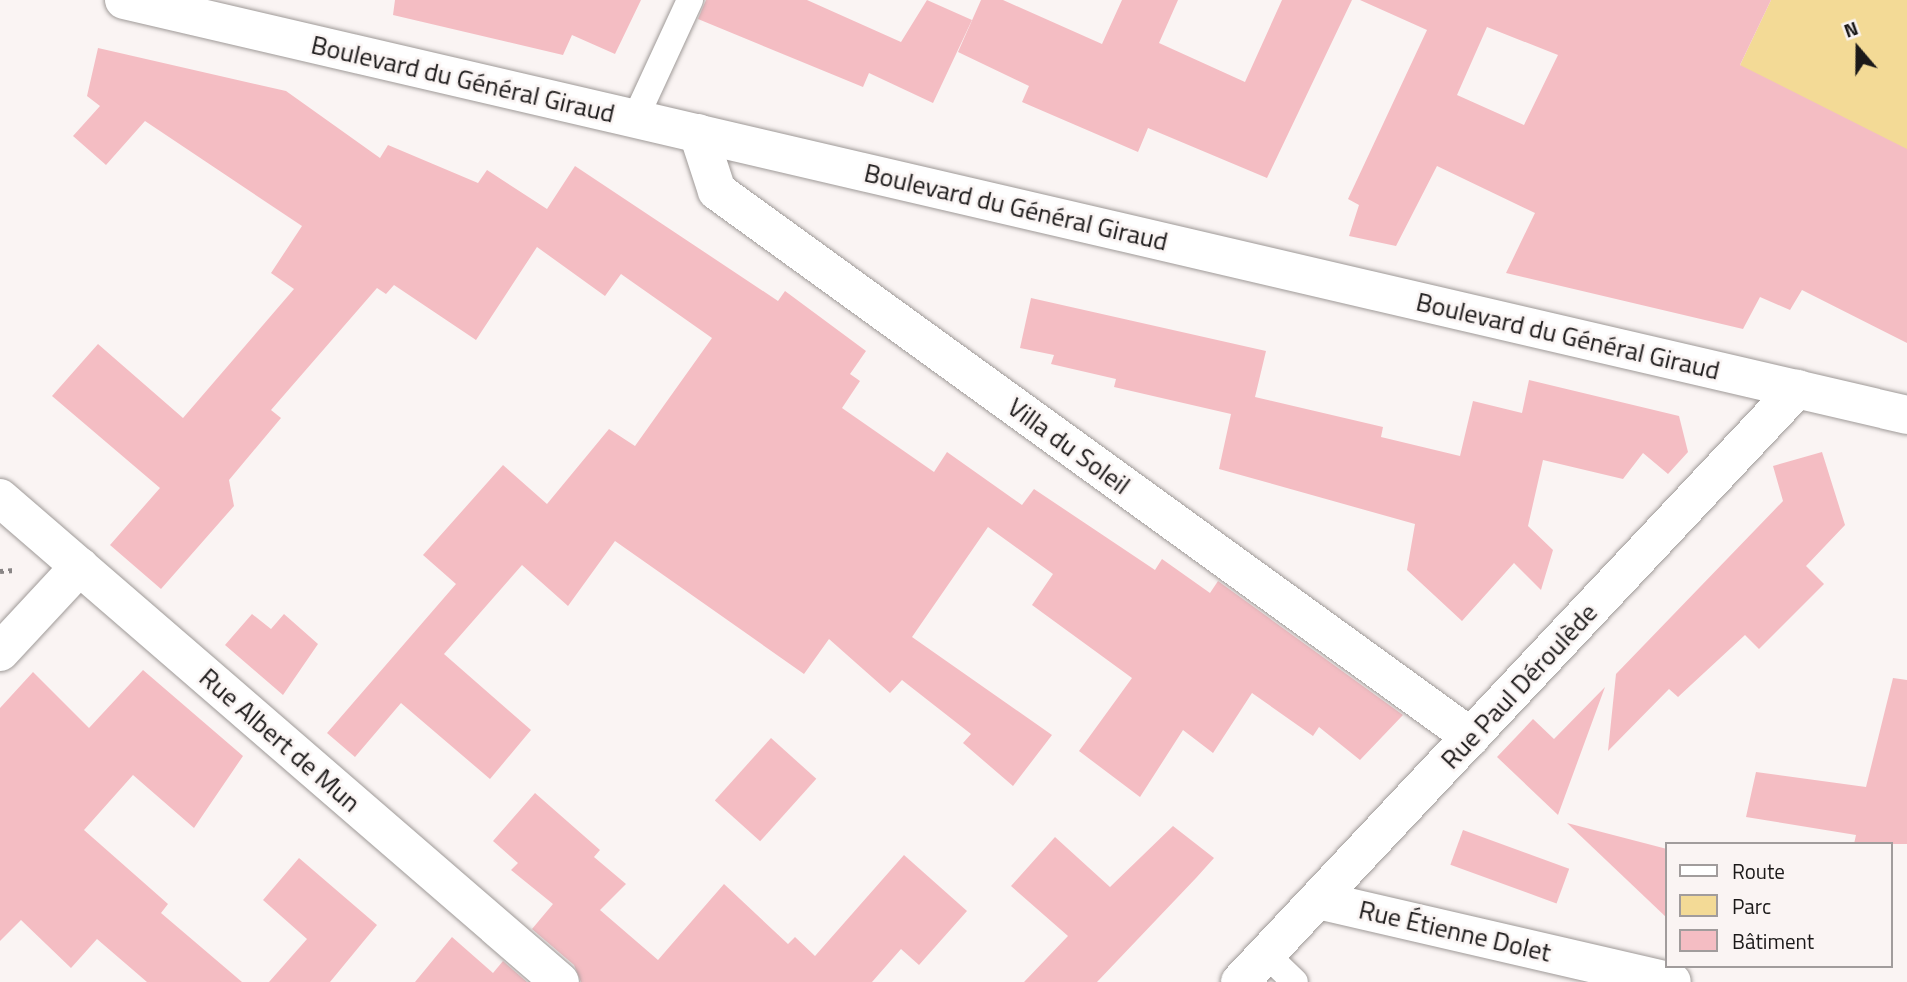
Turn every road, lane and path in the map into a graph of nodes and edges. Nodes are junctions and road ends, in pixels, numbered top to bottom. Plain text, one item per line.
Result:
1 (124, 0) edge
2 (690, 0) edge
3 (635, 118) junction
4 (698, 133) junction
5 (1797, 389) junction
6 (1907, 415) edge
7 (0, 498) edge
8 (80, 566) junction
9 (0, 652) edge
10 (1471, 737) junction
11 (1318, 900) junction
12 (1266, 954) junction
13 (560, 982) edge
14 (1240, 982) edge
15 (1295, 982) edge
16 (1672, 982) edge

1 - 3 street, Boulevard du Général Giraud
2 - 3 lane
3 - 4 street, Boulevard du Général Giraud
4 - 5 street, Boulevard du Général Giraud
4 - 10 street, Villa du Soleil
5 - 6 street, Boulevard du Général Giraud
5 - 10 street, Rue Paul Déroulède
7 - 8 street, Rue Albert de Mun
8 - 9 street
8 - 13 street, Rue Albert de Mun
10 - 11 street, Rue Paul Déroulède
11 - 12 street, Rue Paul Déroulède
11 - 16 street, Rue Étienne Dolet
12 - 14 street, Rue Paul Déroulède
12 - 15 lane

